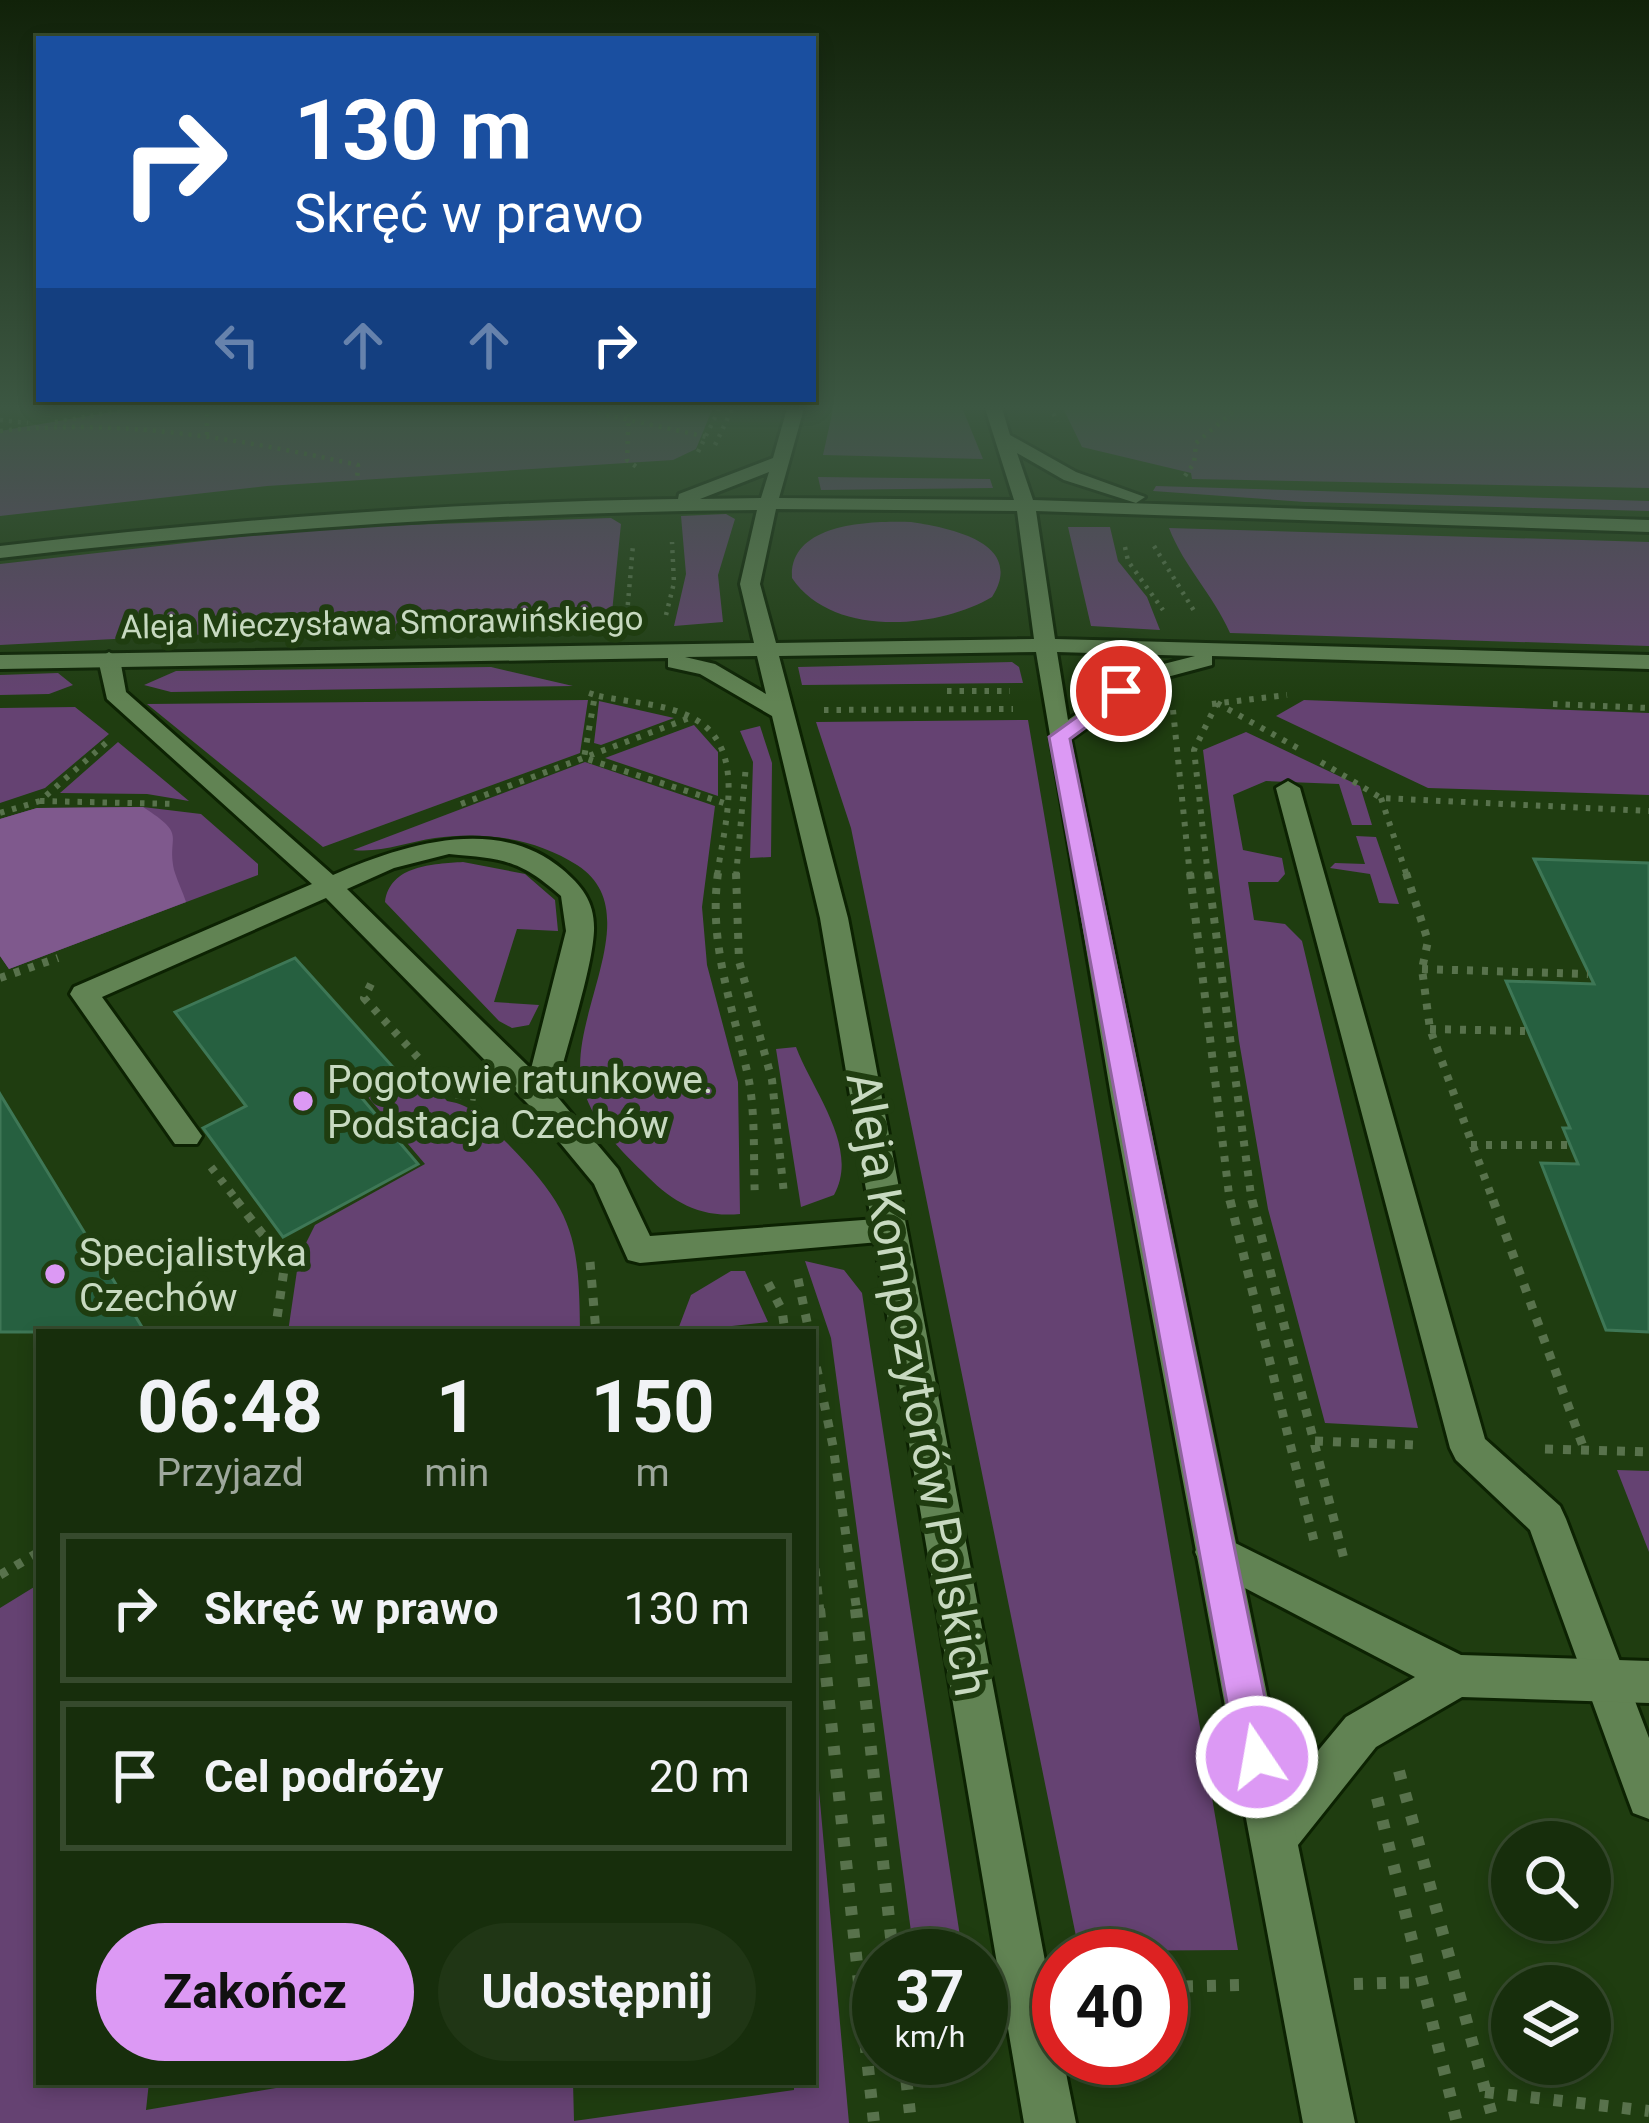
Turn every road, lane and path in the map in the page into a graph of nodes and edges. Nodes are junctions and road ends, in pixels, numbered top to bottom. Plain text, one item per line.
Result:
1 (760, 504) edge
2 (767, 504) edge
3 (1025, 504) edge
4 (1027, 504) edge
5 (1167, 504) edge
6 (669, 505) joint
7 (1188, 510) junction
8 (1649, 526) edge
9 (1148, 528) dead end
10 (672, 533) dead end
11 (634, 539) dead end
12 (1124, 544) dead end
13 (0, 551) edge
14 (1164, 613) dead end
15 (663, 628) dead end
16 (1202, 632) dead end
17 (624, 639) junction
18 (1044, 645) junction
19 (765, 650) junction
20 (1300, 652) junction
21 (109, 659) junction
22 (0, 662) edge
23 (1649, 662) edge
24 (605, 688) dead end
25 (1214, 688) dead end
26 (1023, 690) dead end
27 (936, 691) dead end
28 (595, 695) junction
29 (1172, 696) dead end
30 (688, 702) dead end
31 (1217, 704) junction
32 (1026, 709) dead end
33 (797, 711) junction
34 (692, 717) junction
35 (721, 721) dead end
36 (118, 733) dead end
37 (1059, 737) junction
38 (741, 745) dead end
39 (584, 758) junction
40 (1288, 788) dead end
41 (1381, 798) junction
42 (40, 801) junction
43 (727, 803) junction
44 (459, 804) dead end
45 (185, 806) dead end
46 (1649, 811) edge
47 (0, 813) edge
48 (330, 886) junction
49 (61, 957) dead end
50 (1422, 969) junction
51 (1588, 974) dead end
52 (0, 978) edge
53 (374, 978) dead end
54 (1430, 1029) junction
55 (1525, 1031) dead end
56 (539, 1096) junction
57 (480, 1098) dead end
58 (192, 1144) joint
59 (1471, 1145) junction
60 (1570, 1145) dead end
61 (890, 1231) junction
62 (589, 1242) dead end
63 (773, 1243) junction
64 (275, 1329) edge
65 (596, 1329) edge
66 (785, 1329) edge
67 (814, 1329) edge
68 (816, 1343) edge
69 (1584, 1449) dead end
70 (1215, 1552) junction
71 (36, 1554) edge
72 (0, 1575) edge
73 (816, 1579) edge
74 (1347, 1621) junction
75 (1458, 1676) junction
76 (1605, 1679) junction
77 (1649, 1682) edge
78 (1372, 1723) junction
79 (1649, 1797) edge
80 (1274, 1840) junction
81 (890, 1929) edge
82 (907, 2085) edge
83 (1485, 2092) junction
84 (1649, 2111) edge
85 (874, 2123) edge
86 (911, 2123) edge
87 (1050, 2123) edge
88 (1329, 2123) edge
89 (1457, 2123) edge
90 (1494, 2123) edge

1 - 6 street
2 - 19 street, Aleja Kompozytorów Polskich
3 - 18 street
4 - 7 street
5 - 7 street
6 - 13 street
7 - 8 street
9 - 16 path
10 - 15 path
11 - 17 path
12 - 14 path
17 - 19 street, Aleja Mieczysława Smorawińskiego
17 - 21 street, Aleja Mieczysława Smorawińskiego
17 - 33 street
18 - 19 street, Aleja Mieczysława Smorawińskiego
18 - 20 street
18 - 37 street
19 - 33 street, Aleja Kompozytorów Polskich
20 - 23 street
20 - 37 street
21 - 22 street, Aleja Mieczysława Smorawińskiego
21 - 48 street
24 - 28 path
25 - 31 path
26 - 27 path
28 - 34 path
28 - 39 path
29 - 74 path
30 - 35 path
31 - 41 path
31 - 74 path
32 - 33 path
33 - 61 street, Aleja Kompozytorów Polskich
34 - 39 path
34 - 43 path
36 - 42 path
37 - 70 street
38 - 63 path
39 - 43 path
39 - 44 path
40 - 76 street
41 - 46 path
41 - 50 path
42 - 45 path
42 - 47 path
43 - 63 path
48 - 56 street
48 - 56 street
48 - 58 street
49 - 52 path
50 - 51 path
50 - 54 path
53 - 57 path
54 - 55 path
54 - 59 path
56 - 63 street
58 - 64 path
59 - 60 path
59 - 69 path
61 - 63 street
61 - 87 street, Aleja Kompozytorów Polskich
62 - 65 path
63 - 66 path
63 - 67 path
68 - 81 path
70 - 74 street
70 - 80 street
71 - 72 path
73 - 85 path
74 - 75 street
75 - 76 street
75 - 78 street
76 - 77 street
76 - 79 street
78 - 80 street
78 - 83 path
78 - 89 path
80 - 88 street
82 - 86 path
83 - 84 path
83 - 90 path

